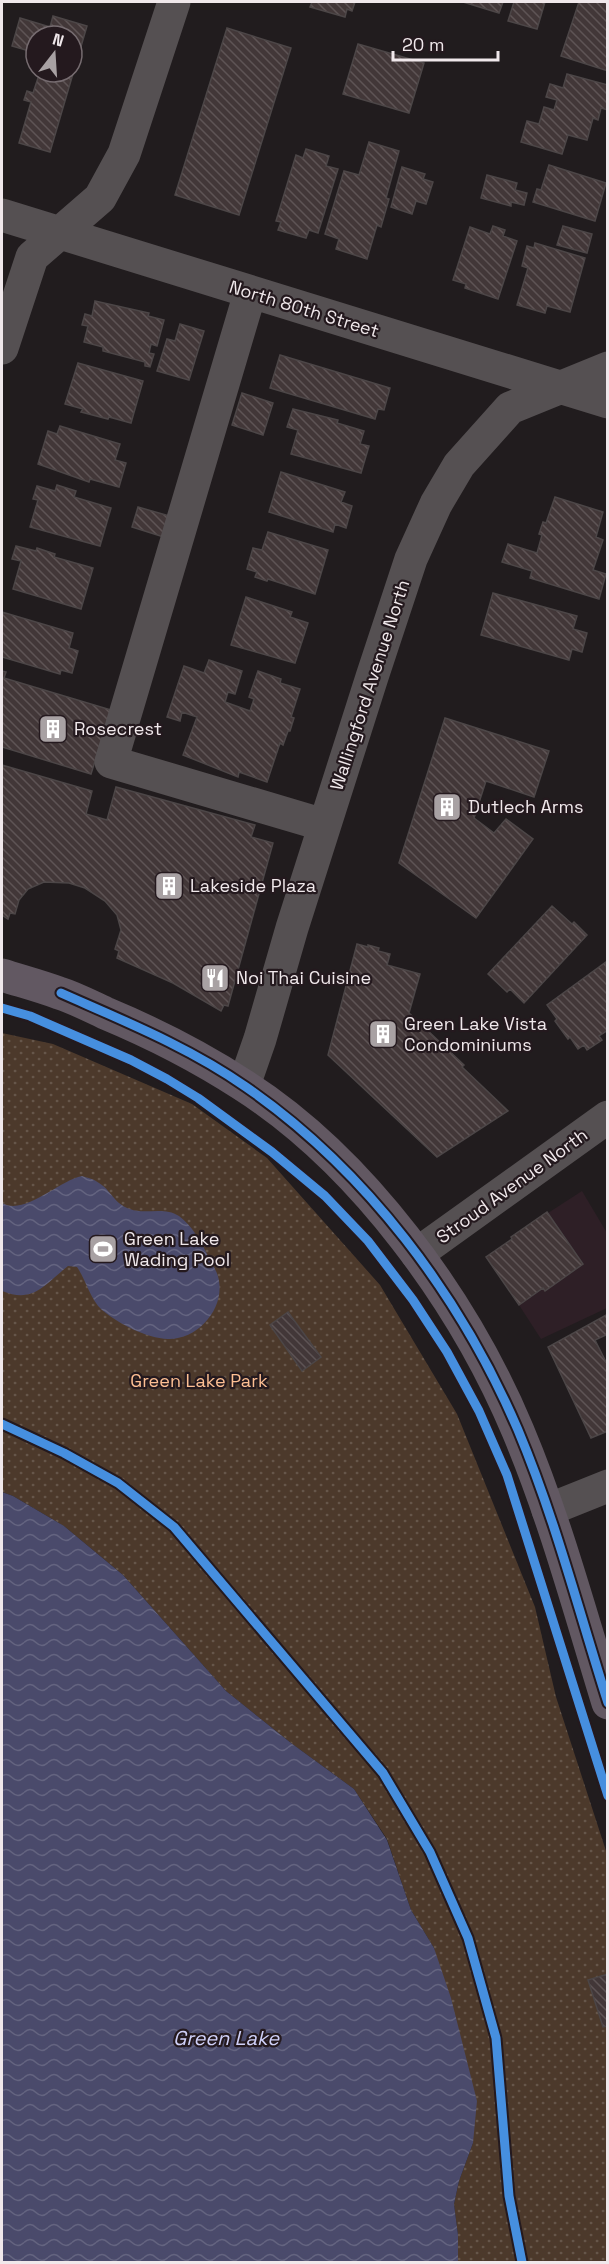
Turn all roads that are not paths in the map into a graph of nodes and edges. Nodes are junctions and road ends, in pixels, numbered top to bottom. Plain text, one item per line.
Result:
1 (174, 2) edge
2 (2, 215) edge
3 (60, 233) junction
4 (250, 293) junction
5 (2, 348) edge
6 (608, 368) edge
7 (562, 387) junction
8 (608, 402) edge
9 (324, 825) junction
10 (2, 975) edge
11 (244, 1085) junction
12 (608, 1117) edge
13 (417, 1254) junction
14 (608, 1486) edge
15 (548, 1510) junction
16 (608, 1703) edge

1 - 3 street
2 - 3 street, North 80th Street
3 - 4 street, North 80th Street
3 - 5 street
4 - 7 street, North 80th Street
4 - 9 street
6 - 7 street, Wallingford Avenue North
7 - 8 street, North 80th Street
7 - 9 street, Wallingford Avenue North
9 - 11 street, Wallingford Avenue North
10 - 11 main road
11 - 13 main road
12 - 13 street, Stroud Avenue North
13 - 15 main road
14 - 15 street
15 - 16 main road

